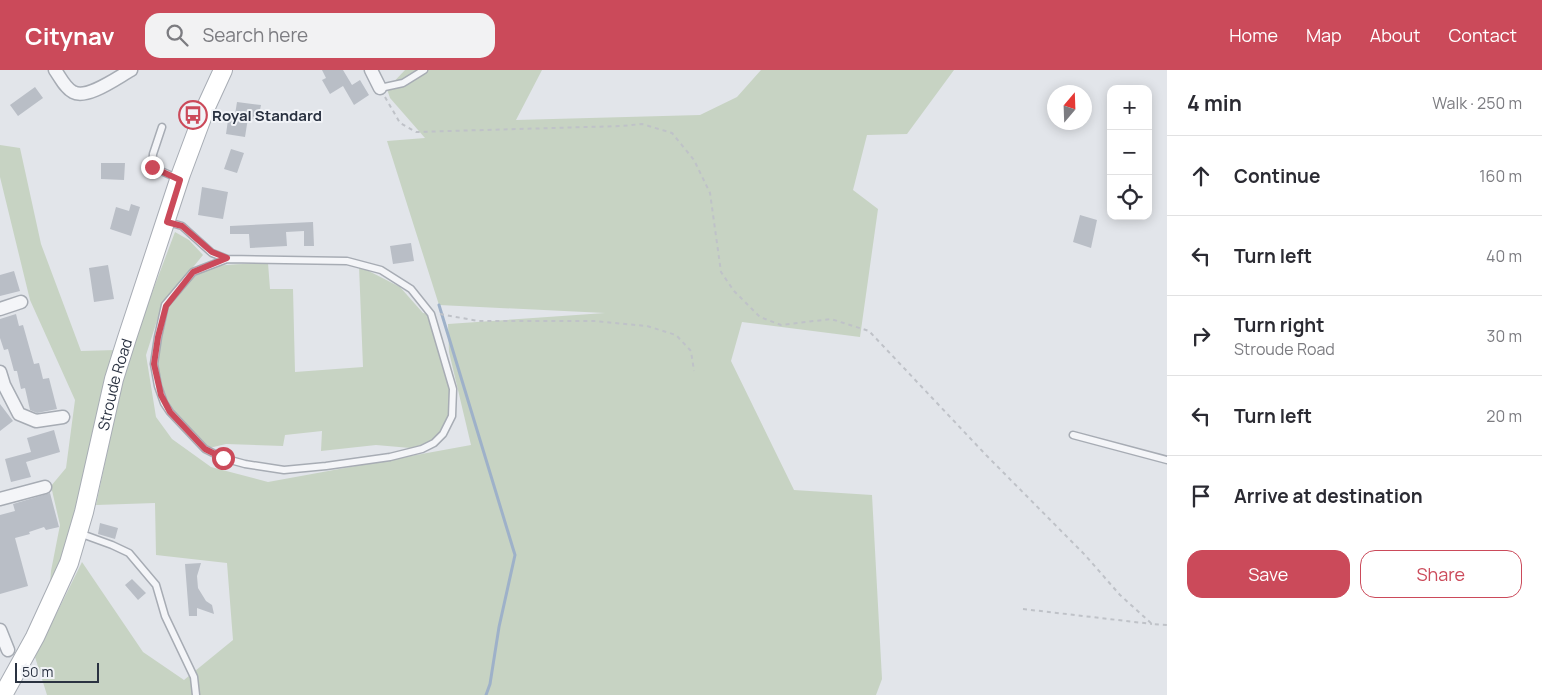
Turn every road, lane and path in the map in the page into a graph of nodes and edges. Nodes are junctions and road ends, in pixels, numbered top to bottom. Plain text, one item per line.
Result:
1 (55, 70) edge
2 (131, 70) edge
3 (222, 70) edge
4 (371, 70) edge
5 (424, 70) edge
6 (380, 88) junction
7 (162, 127) dead end
8 (180, 180) junction
9 (167, 222) junction
10 (227, 258) junction
11 (21, 302) dead end
12 (0, 309) edge
13 (438, 314) dead end
14 (694, 371) dead end
15 (0, 372) edge
16 (2, 387) edge
17 (63, 417) dead end
18 (1073, 435) dead end
19 (1167, 460) edge
20 (45, 487) dead end
21 (0, 500) edge
22 (78, 533) junction
23 (1023, 609) dead end
24 (1152, 624) junction
25 (1167, 625) edge
26 (0, 630) edge
27 (8, 650) dead end
28 (3, 695) edge
29 (196, 695) edge

1 - 2 street
3 - 8 street, Stroude Road
4 - 6 street
5 - 6 lane
6 - 24 path
7 - 8 lane
8 - 9 street, Stroude Road
9 - 10 lane
9 - 22 street, Stroude Road
10 - 10 lane
11 - 12 street
13 - 14 path
15 - 16 street
16 - 17 street
18 - 19 lane
20 - 21 street
22 - 28 street, Stroude Road
22 - 29 lane
23 - 24 path
24 - 25 path
26 - 27 street

